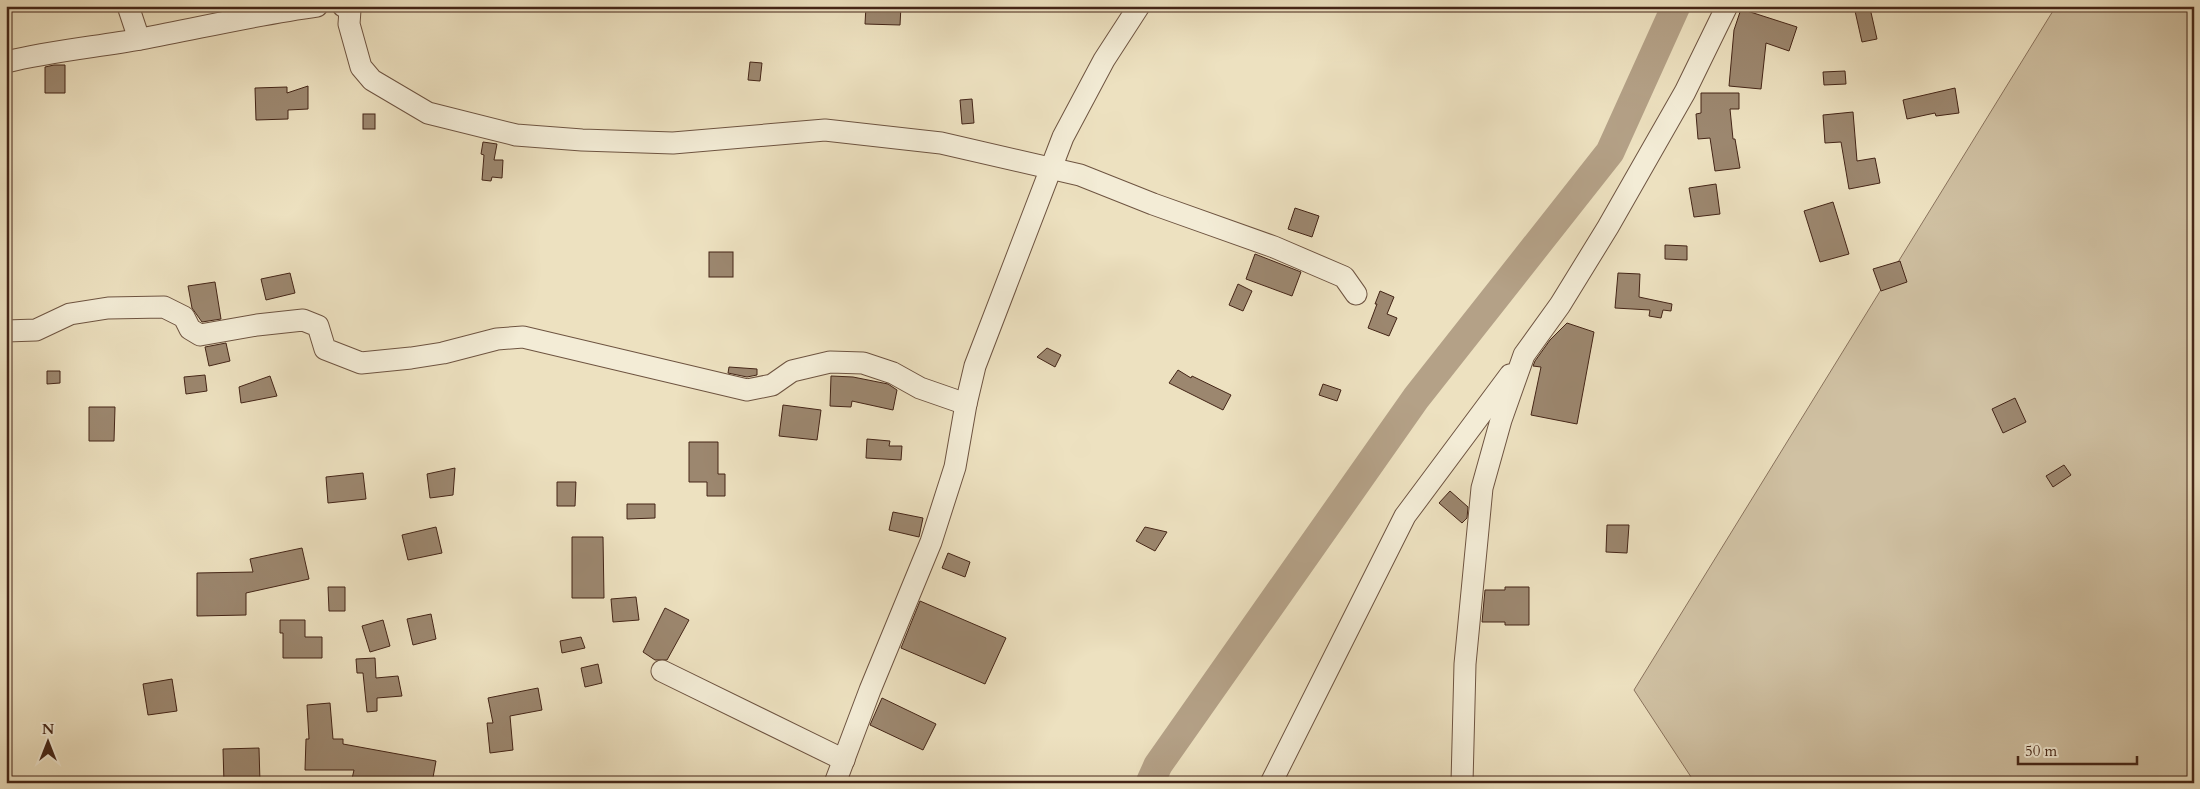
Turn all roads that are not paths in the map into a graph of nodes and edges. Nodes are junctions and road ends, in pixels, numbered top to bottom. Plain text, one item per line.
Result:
1 (128, 6) edge
2 (317, 6) edge
3 (343, 6) edge
4 (1139, 6) edge
5 (1727, 6) edge
6 (139, 39) junction
7 (6, 62) edge
8 (1052, 167) junction
9 (1356, 294) dead end
10 (6, 331) edge
11 (1524, 355) junction
12 (966, 404) junction
13 (662, 671) dead end
14 (844, 760) junction
15 (836, 783) edge
16 (1271, 783) edge
17 (1462, 783) edge

1 - 6 street
2 - 6 street
3 - 8 street
4 - 8 street
5 - 11 street
6 - 7 street
8 - 9 street
8 - 12 street
10 - 12 street
11 - 16 street
11 - 17 street
12 - 14 street
13 - 14 street
14 - 15 street

